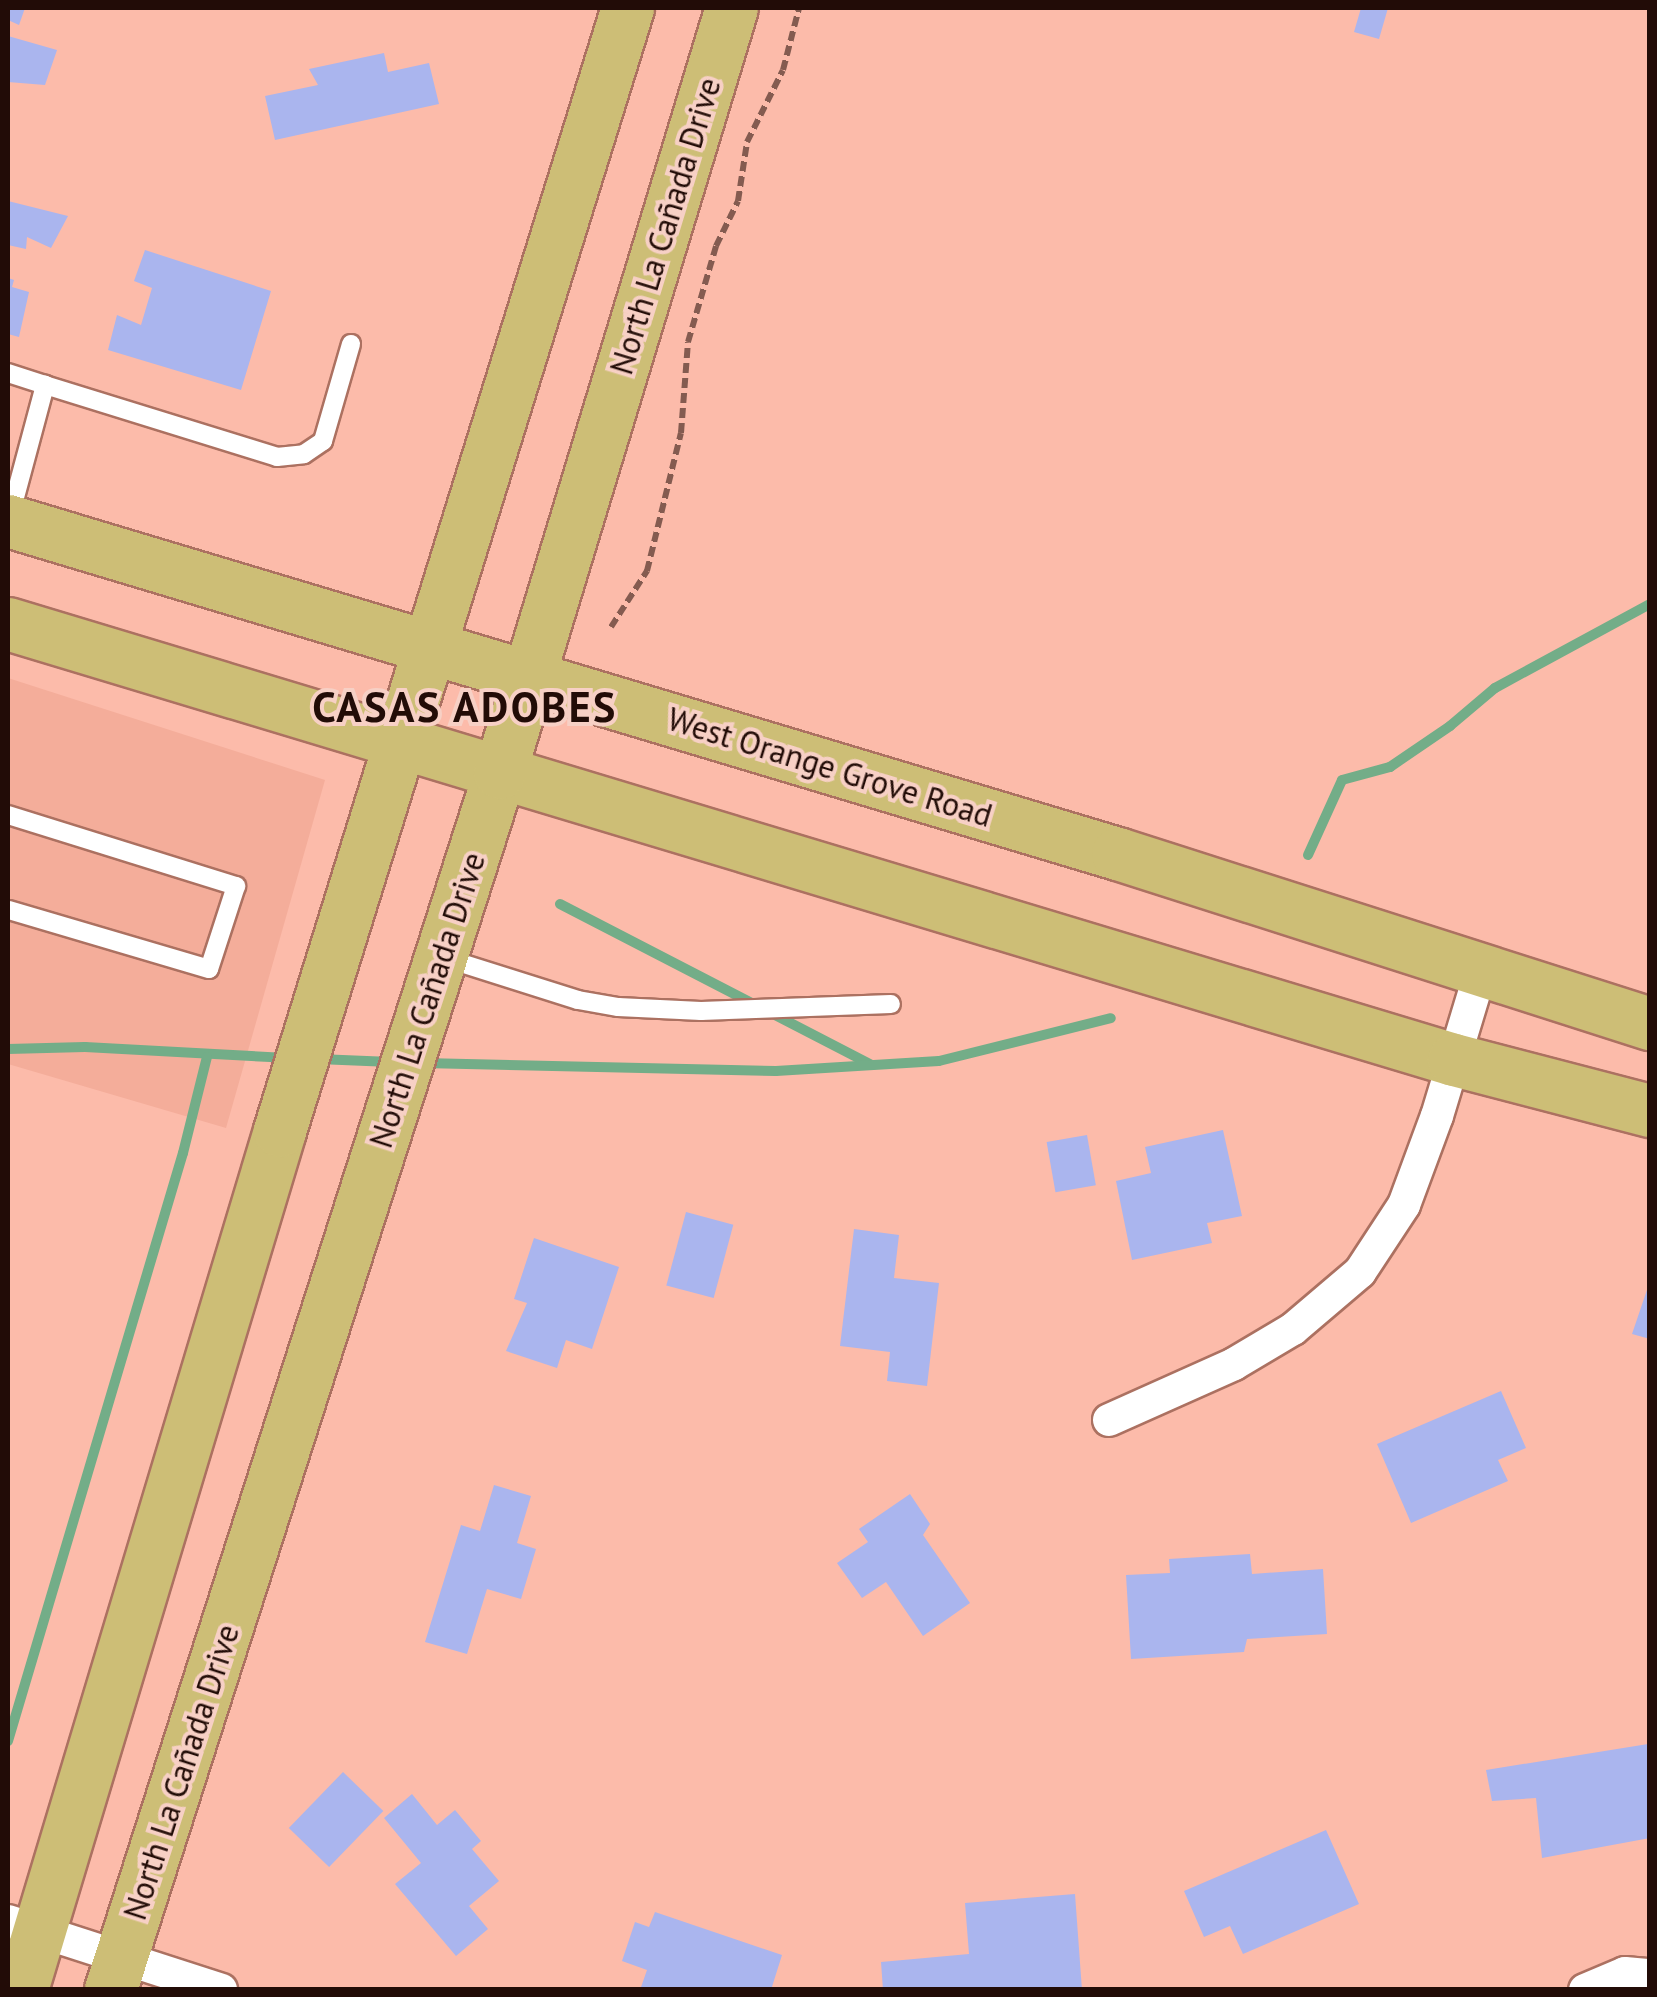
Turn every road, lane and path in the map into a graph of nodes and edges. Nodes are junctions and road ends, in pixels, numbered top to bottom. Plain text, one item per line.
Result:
1 (628, 8) edge
2 (732, 8) edge
3 (799, 8) edge
4 (352, 344) dead end
5 (8, 373) edge
6 (46, 384) junction
7 (8, 521) edge
8 (8, 624) edge
9 (611, 627) dead end
10 (430, 648) junction
11 (528, 678) junction
12 (403, 742) junction
13 (500, 773) junction
14 (8, 816) edge
15 (8, 910) edge
16 (440, 956) junction
17 (1481, 970) junction
18 (890, 1004) dead end
19 (1650, 1024) edge
20 (1454, 1060) junction
21 (1650, 1112) edge
22 (1108, 1420) dead end
23 (24, 1926) edge
24 (116, 1975) edge
25 (1650, 1975) edge
26 (22, 1990) edge
27 (222, 1990) edge
28 (1585, 1990) edge

1 - 10 main road
2 - 11 main road, North La Cañada Drive
3 - 9 path
4 - 6 lane
5 - 6 lane
6 - 7 lane
7 - 10 main road, West Orange Grove Road
8 - 12 main road
10 - 11 main road, West Orange Grove Road
10 - 12 main road
11 - 13 main road, North La Cañada Drive
11 - 17 main road, West Orange Grove Road
12 - 13 main road
12 - 23 main road
13 - 16 main road, North La Cañada Drive
13 - 20 main road
14 - 15 lane
16 - 18 lane
16 - 24 main road, North La Cañada Drive
17 - 19 main road, West Orange Grove Road
17 - 20 street
20 - 21 main road
20 - 22 street
23 - 24 street
23 - 26 main road
24 - 27 street
25 - 28 street

